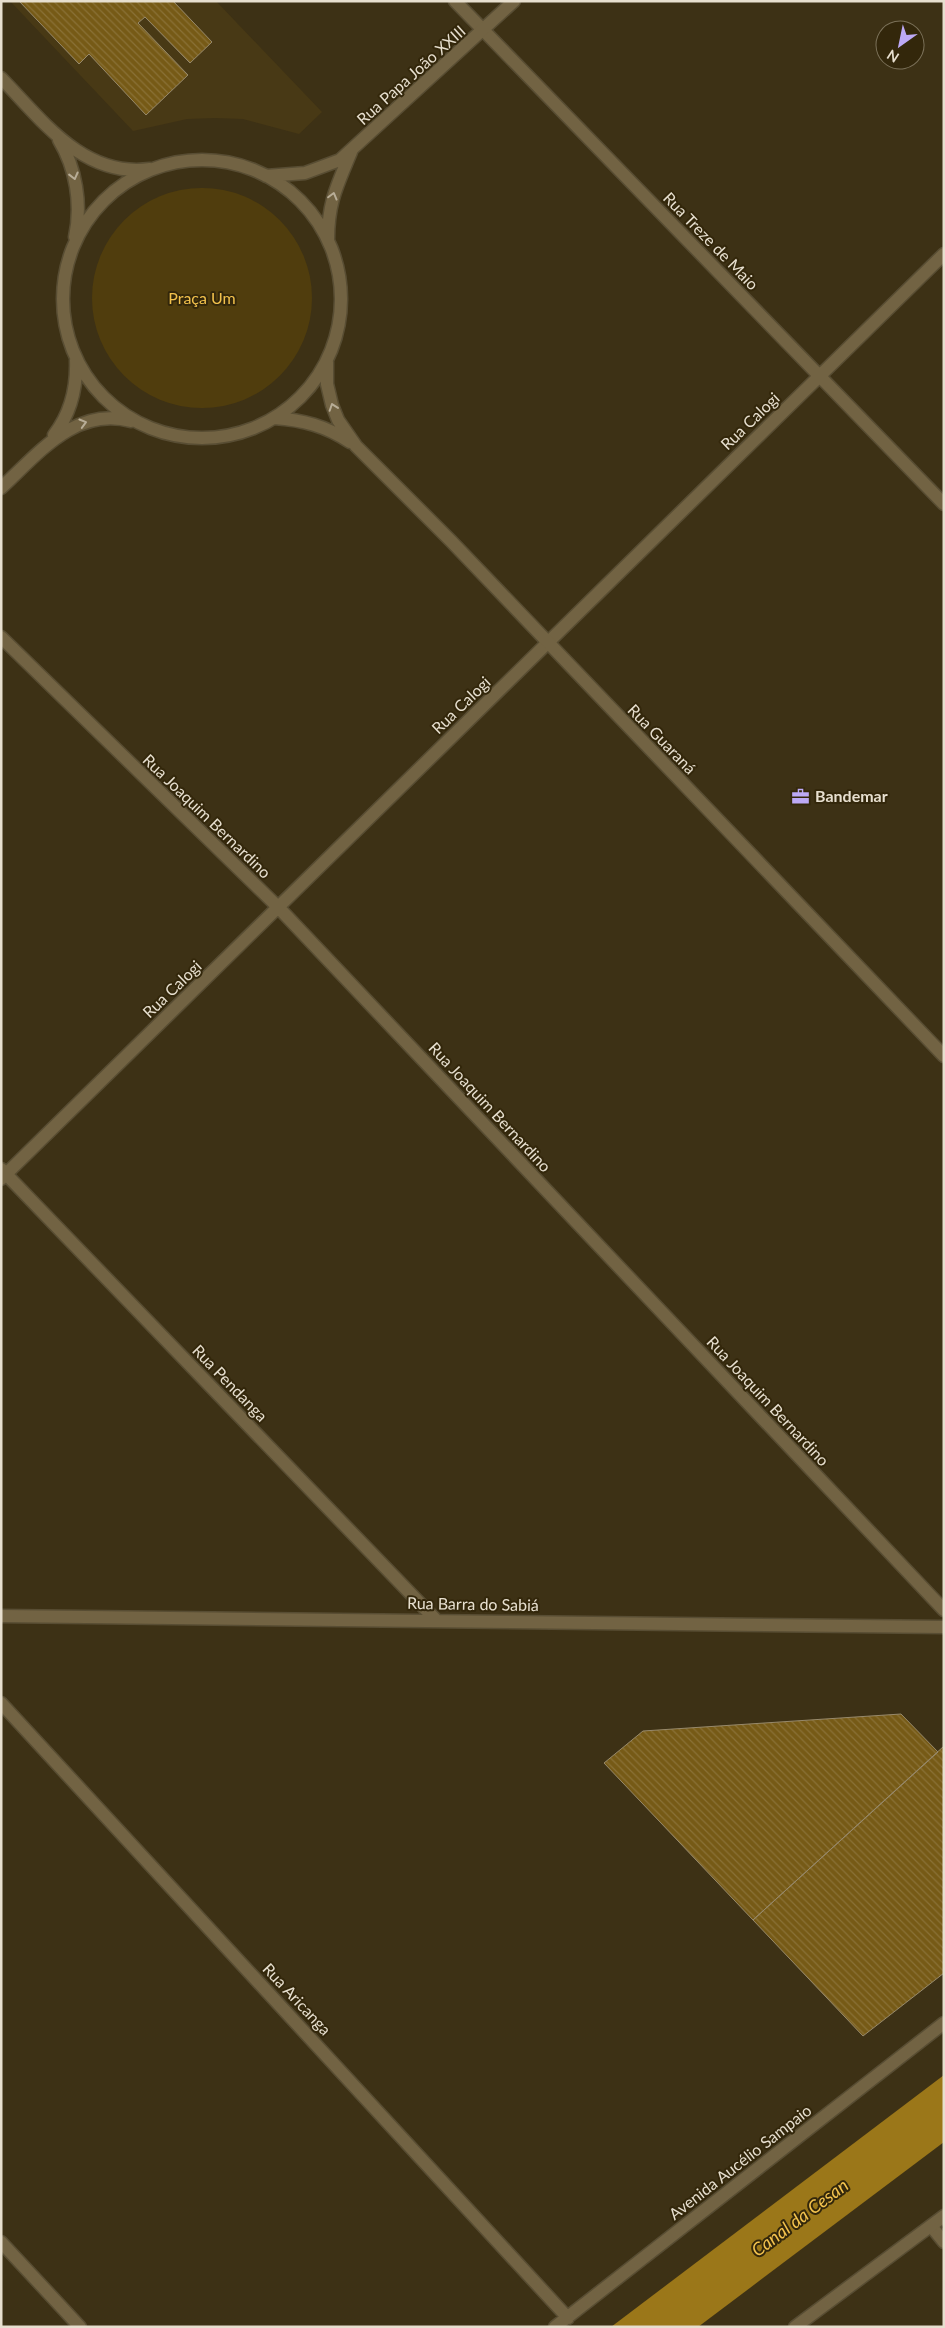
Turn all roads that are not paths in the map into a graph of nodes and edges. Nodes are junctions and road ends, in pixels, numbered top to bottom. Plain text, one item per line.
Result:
1 (455, 1) edge
2 (514, 1) edge
3 (483, 31) junction
4 (1, 78) edge
5 (54, 132) junction
6 (351, 152) junction
7 (159, 167) junction
8 (265, 176) junction
9 (328, 242) junction
10 (72, 250) junction
11 (944, 254) edge
12 (76, 357) junction
13 (327, 362) junction
14 (820, 376) junction
15 (274, 418) junction
16 (140, 423) junction
17 (356, 446) junction
18 (43, 449) junction
19 (1, 488) edge
20 (944, 504) edge
21 (1, 637) edge
22 (547, 643) junction
23 (278, 907) junction
24 (944, 1056) edge
25 (3, 1174) edge
26 (944, 1610) edge
27 (1, 1616) edge
28 (436, 1620) junction
29 (944, 1627) edge
30 (1, 1703) edge
31 (944, 2023) edge
32 (944, 2216) edge
33 (931, 2226) junction
34 (1, 2242) edge
35 (944, 2242) edge
36 (568, 2318) junction
37 (80, 2327) edge
38 (555, 2327) edge
39 (795, 2327) edge

1 - 3 street, Rua Treze de Maio
2 - 3 street, Rua Papa João XXIII
3 - 6 street, Rua Papa João XXIII
3 - 14 street, Rua Treze de Maio
4 - 5 street
5 - 7 street
5 -> 10 street
6 - 8 street, Rua Papa João XXIII
9 -> 6 street, Rua Papa João XXIII
7 - 8 street
7 - 10 street
8 - 9 street
9 - 13 street
10 - 12 street
11 - 14 street, Rua Calogi
12 - 16 street
12 - 18 street
13 - 15 street
17 -> 13 street, Rua Guaraná
14 - 20 street, Rua Treze de Maio
14 - 22 street, Rua Calogi
15 - 16 street
15 - 17 street, Rua Guaraná
18 -> 16 street
17 - 22 street, Rua Guaraná
18 - 19 street
21 - 23 street, Rua Joaquim Bernardino
22 - 23 street, Rua Calogi
22 - 24 street, Rua Guaraná
23 - 25 street, Rua Calogi
23 - 26 street, Rua Joaquim Bernardino
25 - 28 street, Rua Pendanga
27 - 28 street, Rua Barra do Sabiá
28 - 29 street, Rua Barra do Sabiá
30 - 36 street, Rua Aricanga
31 - 36 street, Avenida Aucélio Sampaio
32 - 33 street
33 - 35 street
33 - 39 street
34 - 37 street
36 - 38 street, Avenida Aucélio Sampaio

